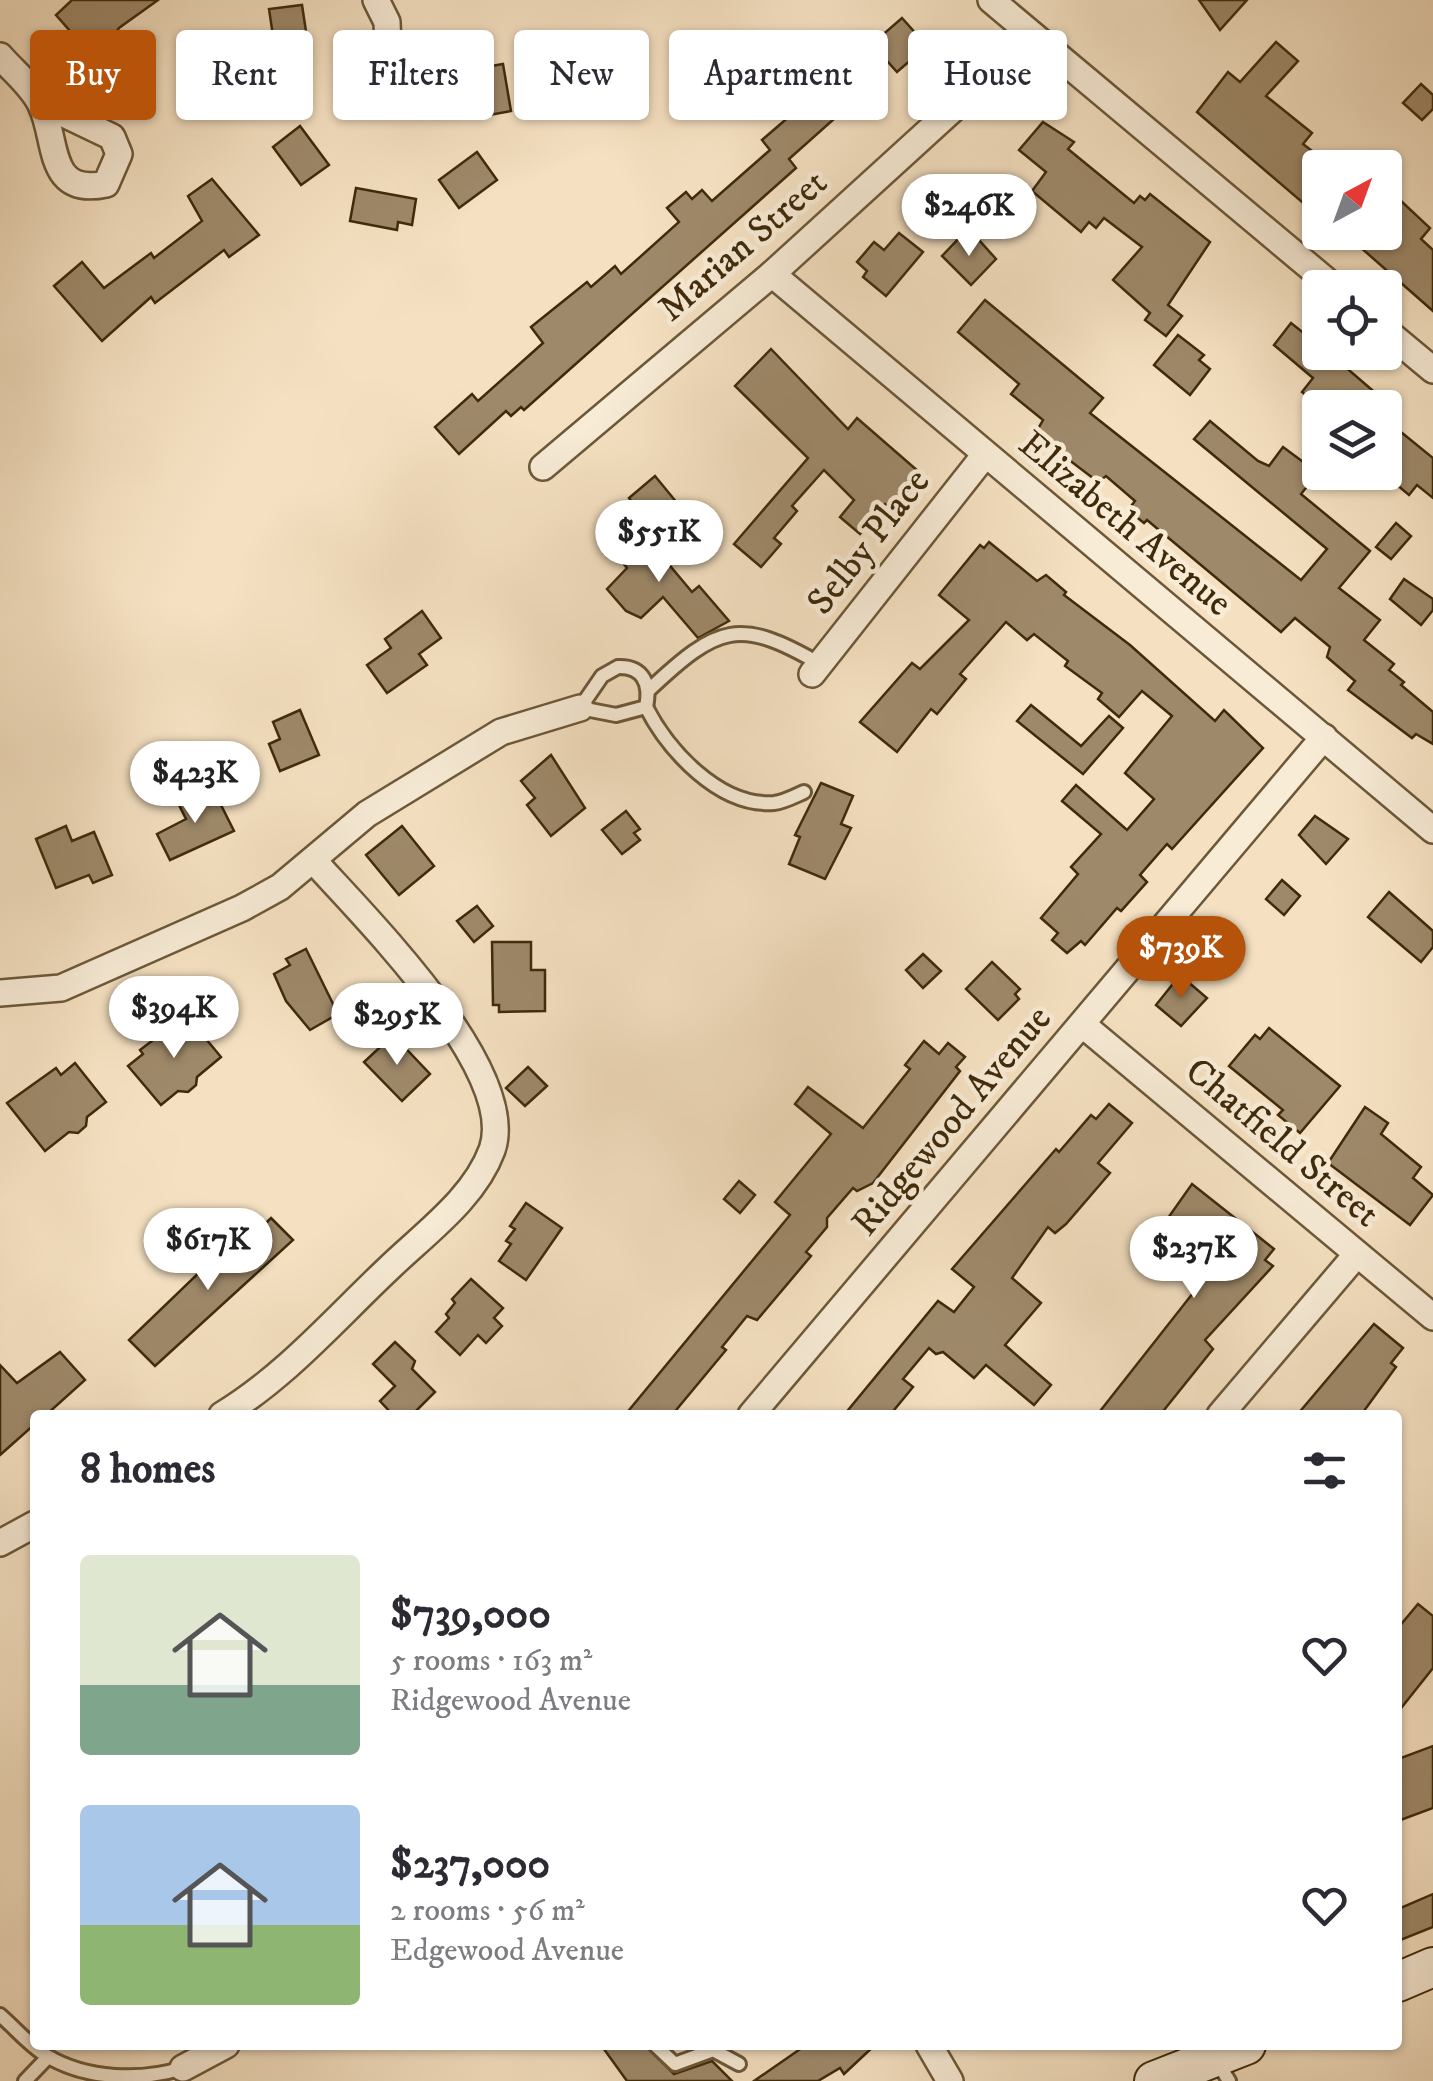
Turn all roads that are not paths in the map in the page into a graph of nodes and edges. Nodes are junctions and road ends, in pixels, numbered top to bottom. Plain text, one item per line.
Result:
1 (376, 0) edge
2 (991, 0) edge
3 (387, 30) edge
4 (1026, 30) edge
5 (0, 56) edge
6 (1067, 64) edge
7 (30, 91) edge
8 (941, 120) edge
9 (1312, 270) edge
10 (772, 274) junction
11 (1402, 344) edge
12 (1433, 370) edge
13 (984, 456) junction
14 (543, 467) dead end
15 (816, 669) joint
16 (649, 690) junction
17 (646, 707) junction
18 (580, 708) junction
19 (1324, 737) junction
20 (804, 792) dead end
21 (1433, 830) edge
22 (314, 861) junction
23 (0, 993) edge
24 (1083, 1025) junction
25 (1357, 1254) junction
26 (1433, 1317) edge
27 (229, 1410) edge
28 (755, 1410) edge
29 (1224, 1410) edge
30 (30, 1527) edge
31 (0, 1543) edge
32 (1433, 1967) edge
33 (1402, 1980) edge
34 (0, 2015) edge
35 (30, 2041) edge
36 (40, 2050) edge
37 (217, 2050) edge
38 (661, 2050) edge
39 (714, 2050) edge
40 (714, 2050) edge
41 (932, 2050) edge
42 (48, 2057) junction
43 (1230, 2061) edge
44 (738, 2064) dead end
45 (183, 2068) joint
46 (25, 2081) edge
47 (950, 2081) edge
48 (1154, 2081) edge

1 - 3 street
2 - 4 street
5 - 7 street
6 - 9 street
8 - 10 street, Marian Street
10 - 13 street, Elizabeth Avenue
10 - 14 street, Marian Street
11 - 12 street
13 - 15 street, Selby Place
13 - 19 street, Elizabeth Avenue
15 - 16 lane
16 - 17 lane
16 - 18 lane
17 - 18 lane
17 - 20 lane
18 - 22 street
19 - 21 street, Elizabeth Avenue
19 - 24 street, Ridgewood Avenue
22 - 23 street
22 - 27 street
24 - 25 street, Chatfield Street
24 - 28 street, Ridgewood Avenue
25 - 26 street, Chatfield Street
25 - 29 street
30 - 31 street
32 - 33 main road
34 - 35 lane
36 - 42 lane
37 - 45 street
38 - 40 lane
39 - 44 lane
41 - 47 street
42 - 45 lane
42 - 46 lane
43 - 48 main road

